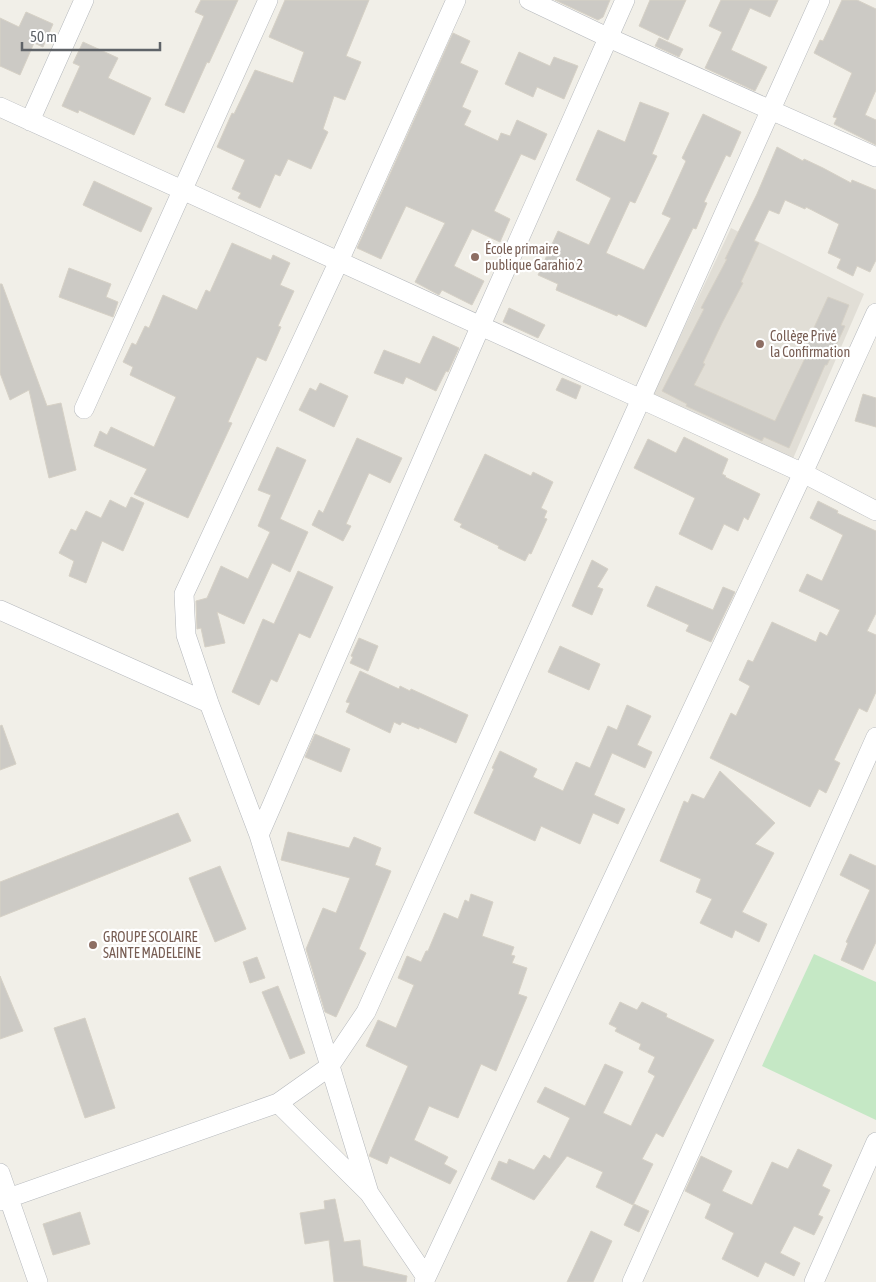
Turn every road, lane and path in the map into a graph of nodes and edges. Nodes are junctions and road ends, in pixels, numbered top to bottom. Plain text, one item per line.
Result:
1 (84, 0) edge
2 (268, 0) edge
3 (456, 0) edge
4 (529, 0) edge
5 (625, 0) edge
6 (820, 0) edge
7 (607, 37) junction
8 (0, 107) edge
9 (771, 110) junction
10 (30, 120) junction
11 (876, 157) edge
12 (182, 190) junction
13 (339, 261) junction
14 (876, 313) edge
15 (481, 325) junction
16 (641, 399) junction
17 (84, 409) dead end
18 (803, 473) junction
19 (876, 511) edge
20 (0, 610) edge
21 (209, 703) junction
22 (876, 737) edge
23 (260, 835) junction
24 (329, 1067) junction
25 (278, 1103) junction
26 (876, 1142) edge
27 (0, 1173) edge
28 (369, 1193) junction
29 (4, 1199) edge
30 (425, 1279) edge
31 (38, 1282) edge
32 (632, 1282) edge
33 (814, 1282) edge

1 - 10 street
2 - 12 street
3 - 13 street
4 - 7 street
5 - 7 street
6 - 9 street
7 - 9 street
7 - 15 street
8 - 10 street
9 - 11 street
9 - 16 street
10 - 12 street
12 - 13 street
12 - 17 street
13 - 15 street
13 - 21 street
14 - 18 street
15 - 16 street
15 - 23 street
16 - 18 street
16 - 24 street
18 - 19 street
18 - 30 street
20 - 21 street
21 - 23 street
22 - 32 street
23 - 24 street
24 - 25 street
24 - 28 street
25 - 28 street
25 - 29 street
26 - 33 street
27 - 29 street
28 - 30 street
29 - 31 street

